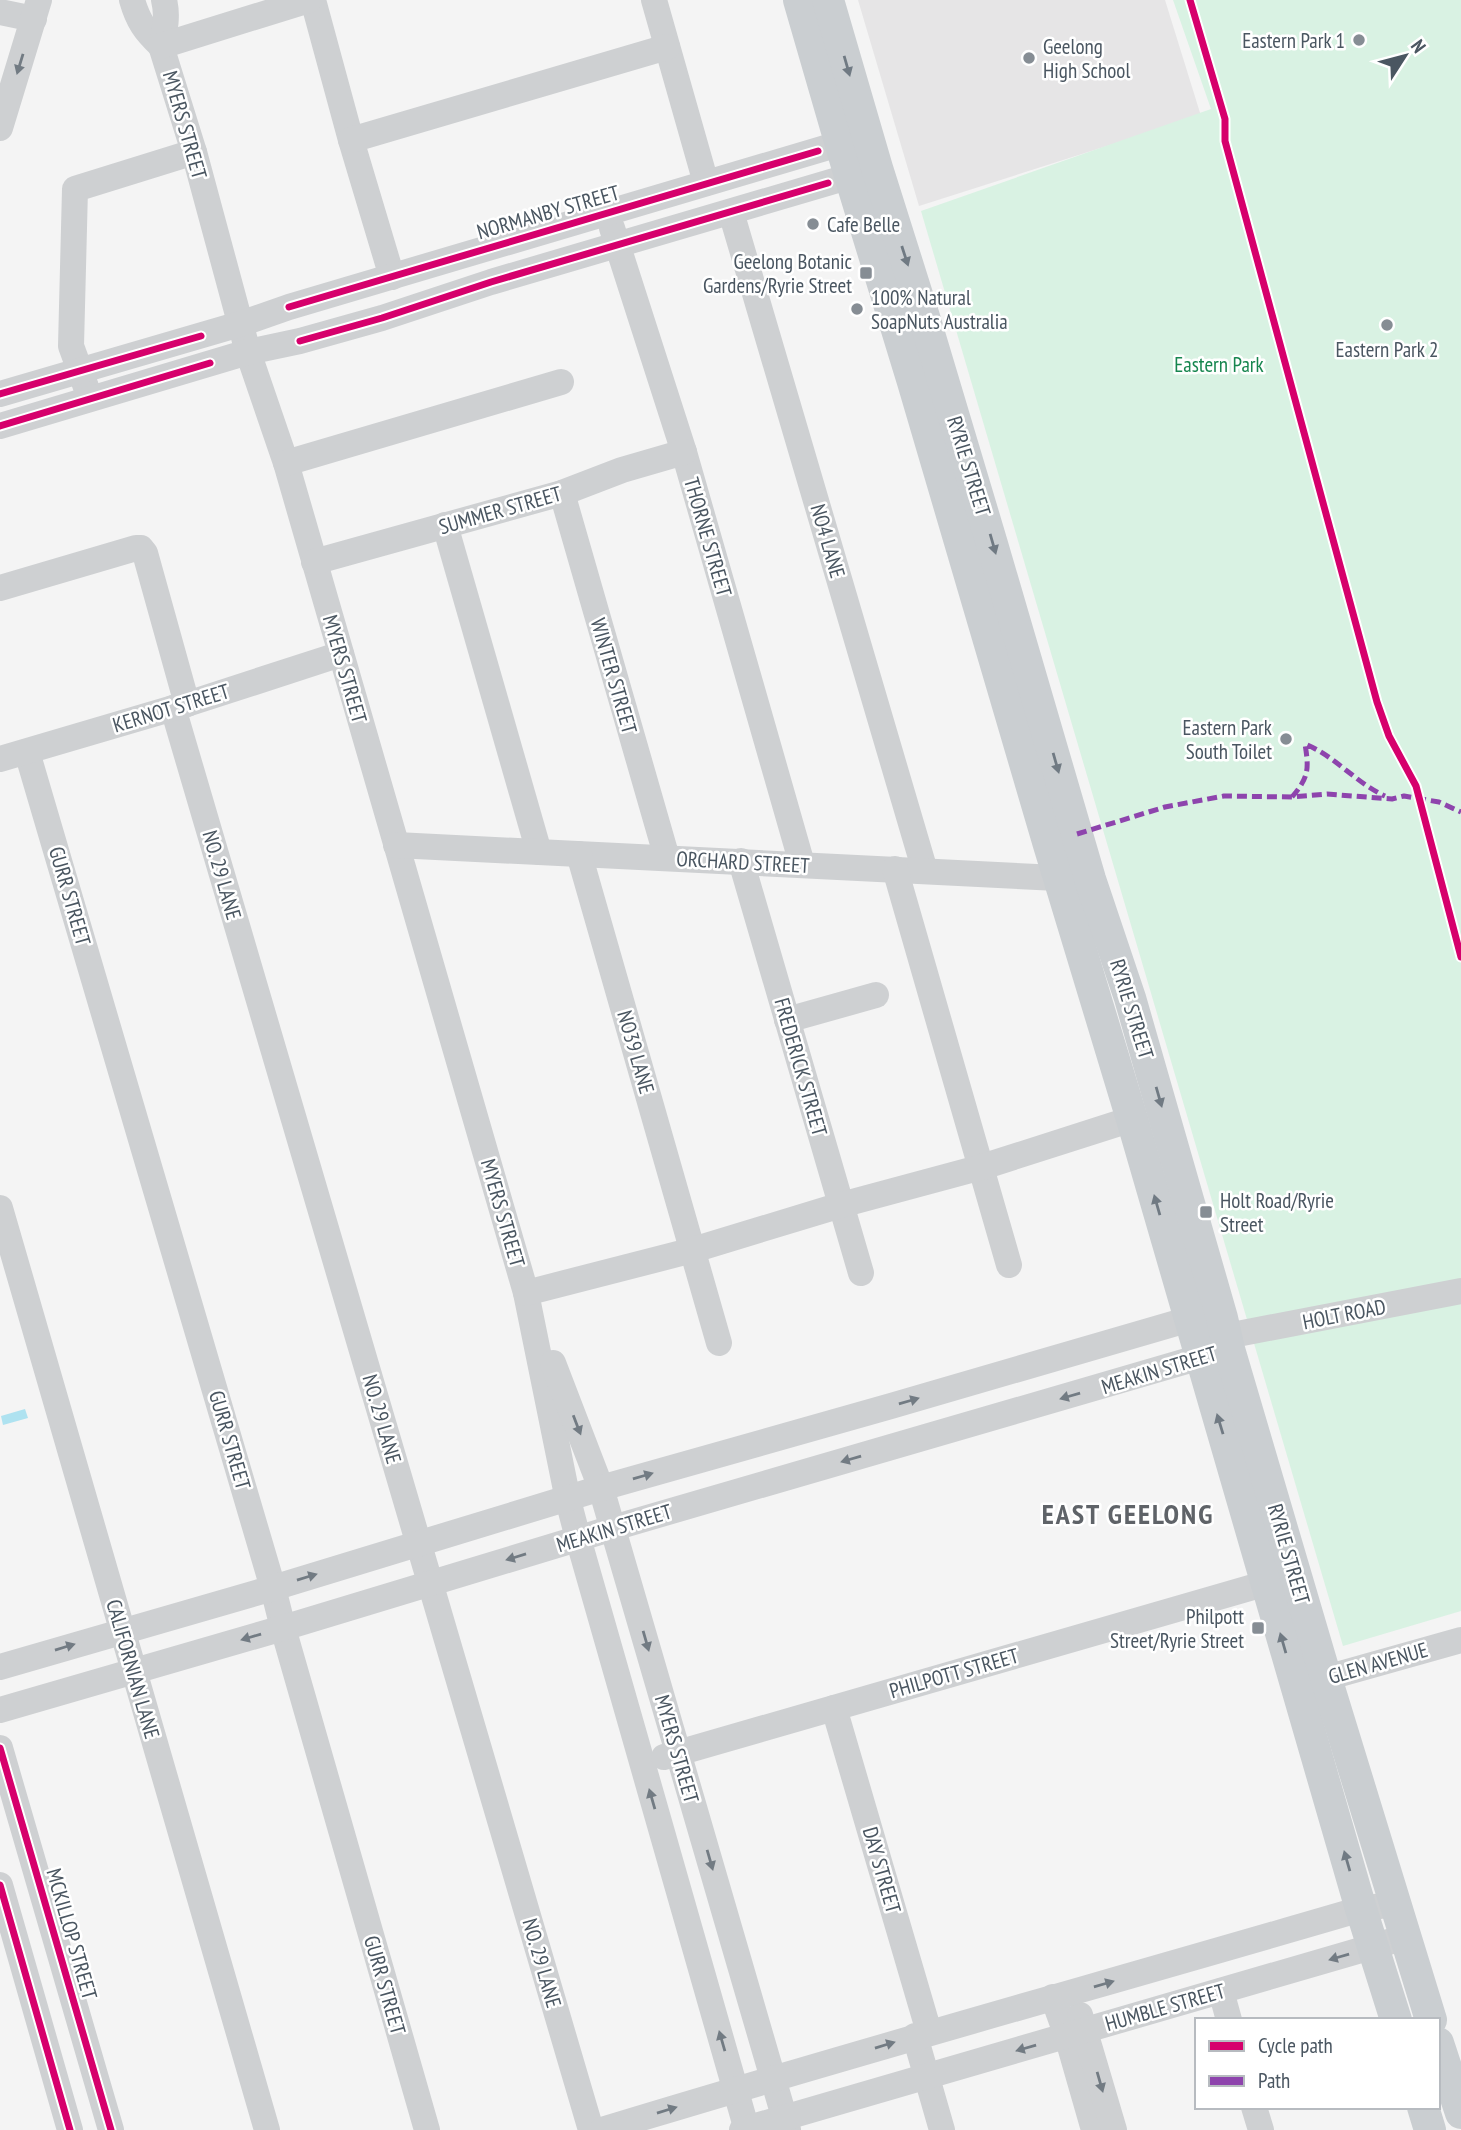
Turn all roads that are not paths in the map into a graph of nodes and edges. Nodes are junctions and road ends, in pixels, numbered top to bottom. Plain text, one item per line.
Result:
1 (2, 0) edge
2 (132, 0) edge
3 (164, 0) edge
4 (311, 0) edge
5 (654, 0) edge
6 (799, 0) edge
7 (828, 0) edge
8 (0, 10) edge
9 (37, 10) edge
10 (162, 46) junction
11 (667, 47) junction
12 (0, 128) edge
13 (351, 140) junction
14 (854, 140) junction
15 (194, 152) junction
16 (864, 172) junction
17 (706, 183) junction
18 (731, 212) junction
19 (607, 213) junction
20 (617, 244) junction
21 (482, 250) junction
22 (382, 280) junction
23 (491, 282) junction
24 (382, 318) junction
25 (240, 324) junction
26 (248, 352) junction
27 (82, 371) junction
28 (561, 382) dead end
29 (0, 394) edge
30 (89, 399) junction
31 (0, 426) edge
32 (684, 452) junction
33 (286, 463) junction
34 (562, 493) junction
35 (445, 526) junction
36 (314, 562) junction
37 (0, 589) edge
38 (341, 654) junction
39 (180, 706) junction
40 (27, 752) junction
41 (0, 759) edge
42 (396, 845) junction
43 (539, 852) junction
44 (579, 854) junction
45 (667, 858) junction
46 (741, 861) junction
47 (802, 864) junction
48 (895, 869) junction
49 (925, 871) junction
50 (1059, 878) junction
51 (1090, 879) junction
52 (876, 995) dead end
53 (787, 1020) junction
54 (1132, 1119) junction
55 (982, 1167) junction
56 (841, 1205) junction
57 (0, 1208) edge
58 (693, 1250) junction
59 (1009, 1265) dead end
60 (861, 1273) dead end
61 (1461, 1292) edge
62 (526, 1293) junction
63 (1190, 1319) junction
64 (1220, 1340) junction
65 (719, 1343) dead end
66 (601, 1488) junction
67 (568, 1500) junction
68 (613, 1528) junction
69 (578, 1538) junction
70 (418, 1543) junction
71 (429, 1583) junction
72 (1267, 1583) junction
73 (273, 1588) junction
74 (283, 1628) junction
75 (122, 1631) junction
76 (1461, 1640) edge
77 (0, 1667) edge
78 (133, 1671) junction
79 (1311, 1683) junction
80 (834, 1708) junction
81 (0, 1710) edge
82 (0, 1748) edge
83 (678, 1753) junction
84 (642, 1763) junction
85 (0, 1885) edge
86 (1394, 1904) junction
87 (1361, 1909) junction
88 (1404, 1938) junction
89 (1374, 1947) junction
90 (1221, 1990) junction
91 (1063, 1995) junction
92 (1228, 2018) edge
93 (1395, 2018) edge
94 (1430, 2018) edge
95 (1076, 2033) junction
96 (922, 2034) junction
97 (1440, 2049) edge
98 (926, 2078) junction
99 (773, 2079) junction
100 (736, 2089) junction
101 (1256, 2109) edge
102 (1424, 2109) edge
103 (1461, 2112) edge
104 (787, 2124) edge
105 (70, 2130) edge
106 (111, 2130) edge
107 (267, 2130) edge
108 (427, 2130) edge
109 (591, 2130) edge
110 (602, 2130) edge
111 (745, 2130) edge
112 (942, 2130) edge
113 (1094, 2130) edge
114 (1114, 2130) edge
115 (1261, 2130) edge
116 (1430, 2130) edge

1 - 8 street
2 - 10 street, MYERS STREET
3 - 10 street, MYERS STREET
4 - 10 street
4 - 13 street
5 - 11 street
6 - 14 main road, RYRIE STREET
7 -> 14 main road, RYRIE STREET
8 - 9 street
9 -> 12 street
10 - 15 street, MYERS STREET
11 - 13 street
11 - 17 street
13 - 22 street
14 - 16 main road, RYRIE STREET
14 - 17 street, NORMANBY STREET
15 - 25 street, MYERS STREET
15 - 27 street
16 - 18 street
16 - 50 main road, RYRIE STREET
16 -> 51 main road, RYRIE STREET
17 - 19 street, NORMANBY STREET
18 - 20 street
18 - 49 street, NO4 LANE
19 - 20 street, THORNE STREET
19 - 21 street, NORMANBY STREET
20 - 23 street
20 - 32 street, THORNE STREET
21 - 22 street, NORMANBY STREET
21 - 23 street
22 - 24 street
22 - 25 street, NORMANBY STREET
23 - 24 street
24 - 26 street
25 - 26 street, MYERS STREET
25 - 27 street, NORMANBY STREET
26 - 30 street
26 - 33 street, MYERS STREET
27 - 29 street, NORMANBY STREET
27 - 30 street
28 - 33 street
30 - 31 street
32 - 34 street, SUMMER STREET
32 - 47 street, THORNE STREET
33 - 36 street, MYERS STREET
34 - 35 street, SUMMER STREET
34 - 45 street, WINTER STREET
35 - 36 street, SUMMER STREET
35 - 43 street
36 - 38 street, MYERS STREET
37 - 39 street, NO. 29 LANE
38 - 39 street, KERNOT STREET
38 - 42 street, MYERS STREET
39 - 40 street, KERNOT STREET
39 - 70 street, NO. 29 LANE
40 - 41 street, KERNOT STREET
40 - 73 street, GURR STREET
42 - 43 street, ORCHARD STREET
42 - 62 street, MYERS STREET
43 - 44 street, ORCHARD STREET
44 - 45 street, ORCHARD STREET
44 - 58 street, NO39 LANE
45 - 46 street, ORCHARD STREET
46 - 47 street, ORCHARD STREET
46 - 53 street, FREDERICK STREET
47 - 48 street, ORCHARD STREET
48 - 49 street, ORCHARD STREET
48 - 55 street
49 - 50 street, ORCHARD STREET
50 - 51 street, ORCHARD STREET
50 - 54 main road, RYRIE STREET
51 -> 64 main road, RYRIE STREET
52 - 53 street
53 - 56 street, FREDERICK STREET
54 - 55 street
63 -> 54 main road, RYRIE STREET
55 - 56 street
55 - 59 street
56 - 58 street
56 - 60 street, FREDERICK STREET
57 - 75 street, CALIFORNIAN LANE
58 - 62 street
58 - 65 street, NO39 LANE
61 - 64 street, HOLT ROAD
62 -> 66 street, MYERS STREET
62 - 67 street, MYERS STREET
63 - 64 main road, RYRIE STREET
66 -> 63 street, MEAKIN STREET
64 -> 68 street, MEAKIN STREET
72 -> 64 main road, RYRIE STREET
64 - 79 main road, RYRIE STREET
66 - 67 street, MEAKIN STREET
66 - 68 street, MYERS STREET
67 - 69 street, MYERS STREET
67 - 70 street, MEAKIN STREET
68 - 69 street, MEAKIN STREET
68 -> 83 street, MYERS STREET
69 -> 71 street, MEAKIN STREET
69 - 84 street, MYERS STREET
70 - 71 street, NO. 29 LANE
73 -> 70 street, MEAKIN STREET
71 - 74 street, MEAKIN STREET
71 - 109 street, NO. 29 LANE
79 -> 72 main road, RYRIE STREET
72 - 80 street, PHILPOTT STREET
73 - 74 street, GURR STREET
73 - 75 street, MEAKIN STREET
74 -> 78 street, MEAKIN STREET
74 - 108 street, GURR STREET
77 -> 75 street, MEAKIN STREET
75 - 78 street, CALIFORNIAN LANE
76 - 79 street, GLEN AVENUE
78 - 81 street, MEAKIN STREET
78 - 107 street, CALIFORNIAN LANE
79 - 86 main road, RYRIE STREET
87 -> 79 main road, RYRIE STREET
80 - 83 street, PHILPOTT STREET
80 - 96 street, DAY STREET
82 - 106 street, MCKILLOP STREET
83 - 84 street, PHILPOTT STREET
83 -> 99 street, MYERS STREET
100 -> 84 street, MYERS STREET
85 - 105 street
86 - 87 street, HUMBLE STREET
86 - 88 main road, RYRIE STREET
87 - 89 main road, RYRIE STREET
91 -> 87 street, HUMBLE STREET
88 - 89 street, HUMBLE STREET
88 - 94 main road, RYRIE STREET
89 -> 90 street, HUMBLE STREET
89 - 93 main road, RYRIE STREET
90 - 92 street
90 - 95 street, HUMBLE STREET
91 - 95 street
91 - 96 street, HUMBLE STREET
95 -> 98 street, HUMBLE STREET
95 - 113 street
95 -> 114 street
96 - 98 street
99 -> 96 street, HUMBLE STREET
97 - 103 main road
98 - 104 street, HUMBLE STREET
98 - 112 street
99 - 100 street, HUMBLE STREET
99 - 104 street, MYERS STREET
110 -> 100 street, HUMBLE STREET
100 - 111 street, MYERS STREET
101 - 115 street
102 - 116 main road
104 - 111 street, HUMBLE STREET

